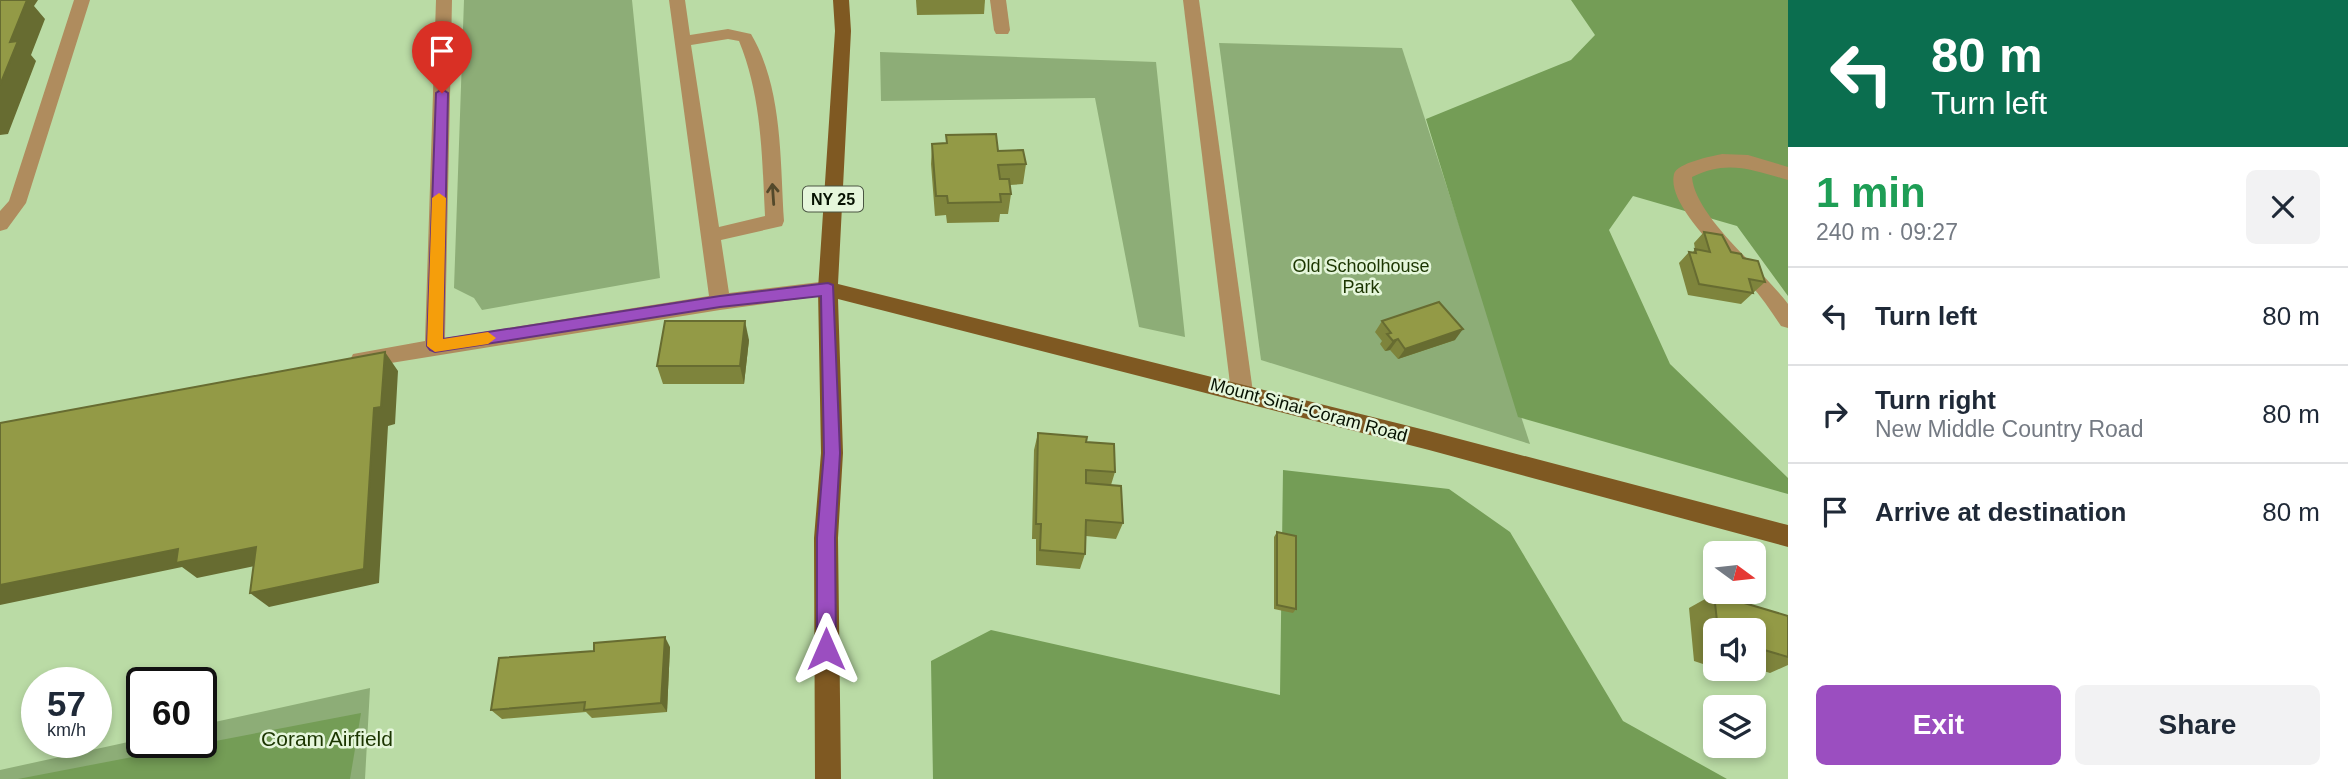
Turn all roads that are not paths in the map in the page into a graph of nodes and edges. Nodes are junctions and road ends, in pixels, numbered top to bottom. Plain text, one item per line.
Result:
1 (82, 0) edge
2 (444, 0) edge
3 (677, 0) edge
4 (841, 0) edge
5 (998, 0) edge
6 (1191, 0) edge
7 (1002, 30) dead end
8 (683, 41) junction
9 (1788, 174) edge
10 (0, 224) edge
11 (710, 236) junction
12 (828, 289) junction
13 (720, 302) junction
14 (1788, 320) edge
15 (435, 346) junction
16 (340, 363) edge
17 (1242, 392) junction
18 (1788, 536) edge
19 (828, 779) edge

1 - 10 street
2 - 15 street
3 - 8 street
4 - 12 main road, NY 25
5 - 7 street
6 - 17 street
8 - 11 street
11 -> 8 street
9 - 14 street
11 - 13 street
12 - 13 street
12 - 17 main road, Mount Sinai-Coram Road
12 - 19 main road, NY 25
13 - 15 street
15 - 16 street
17 - 18 main road, Mount Sinai-Coram Road

